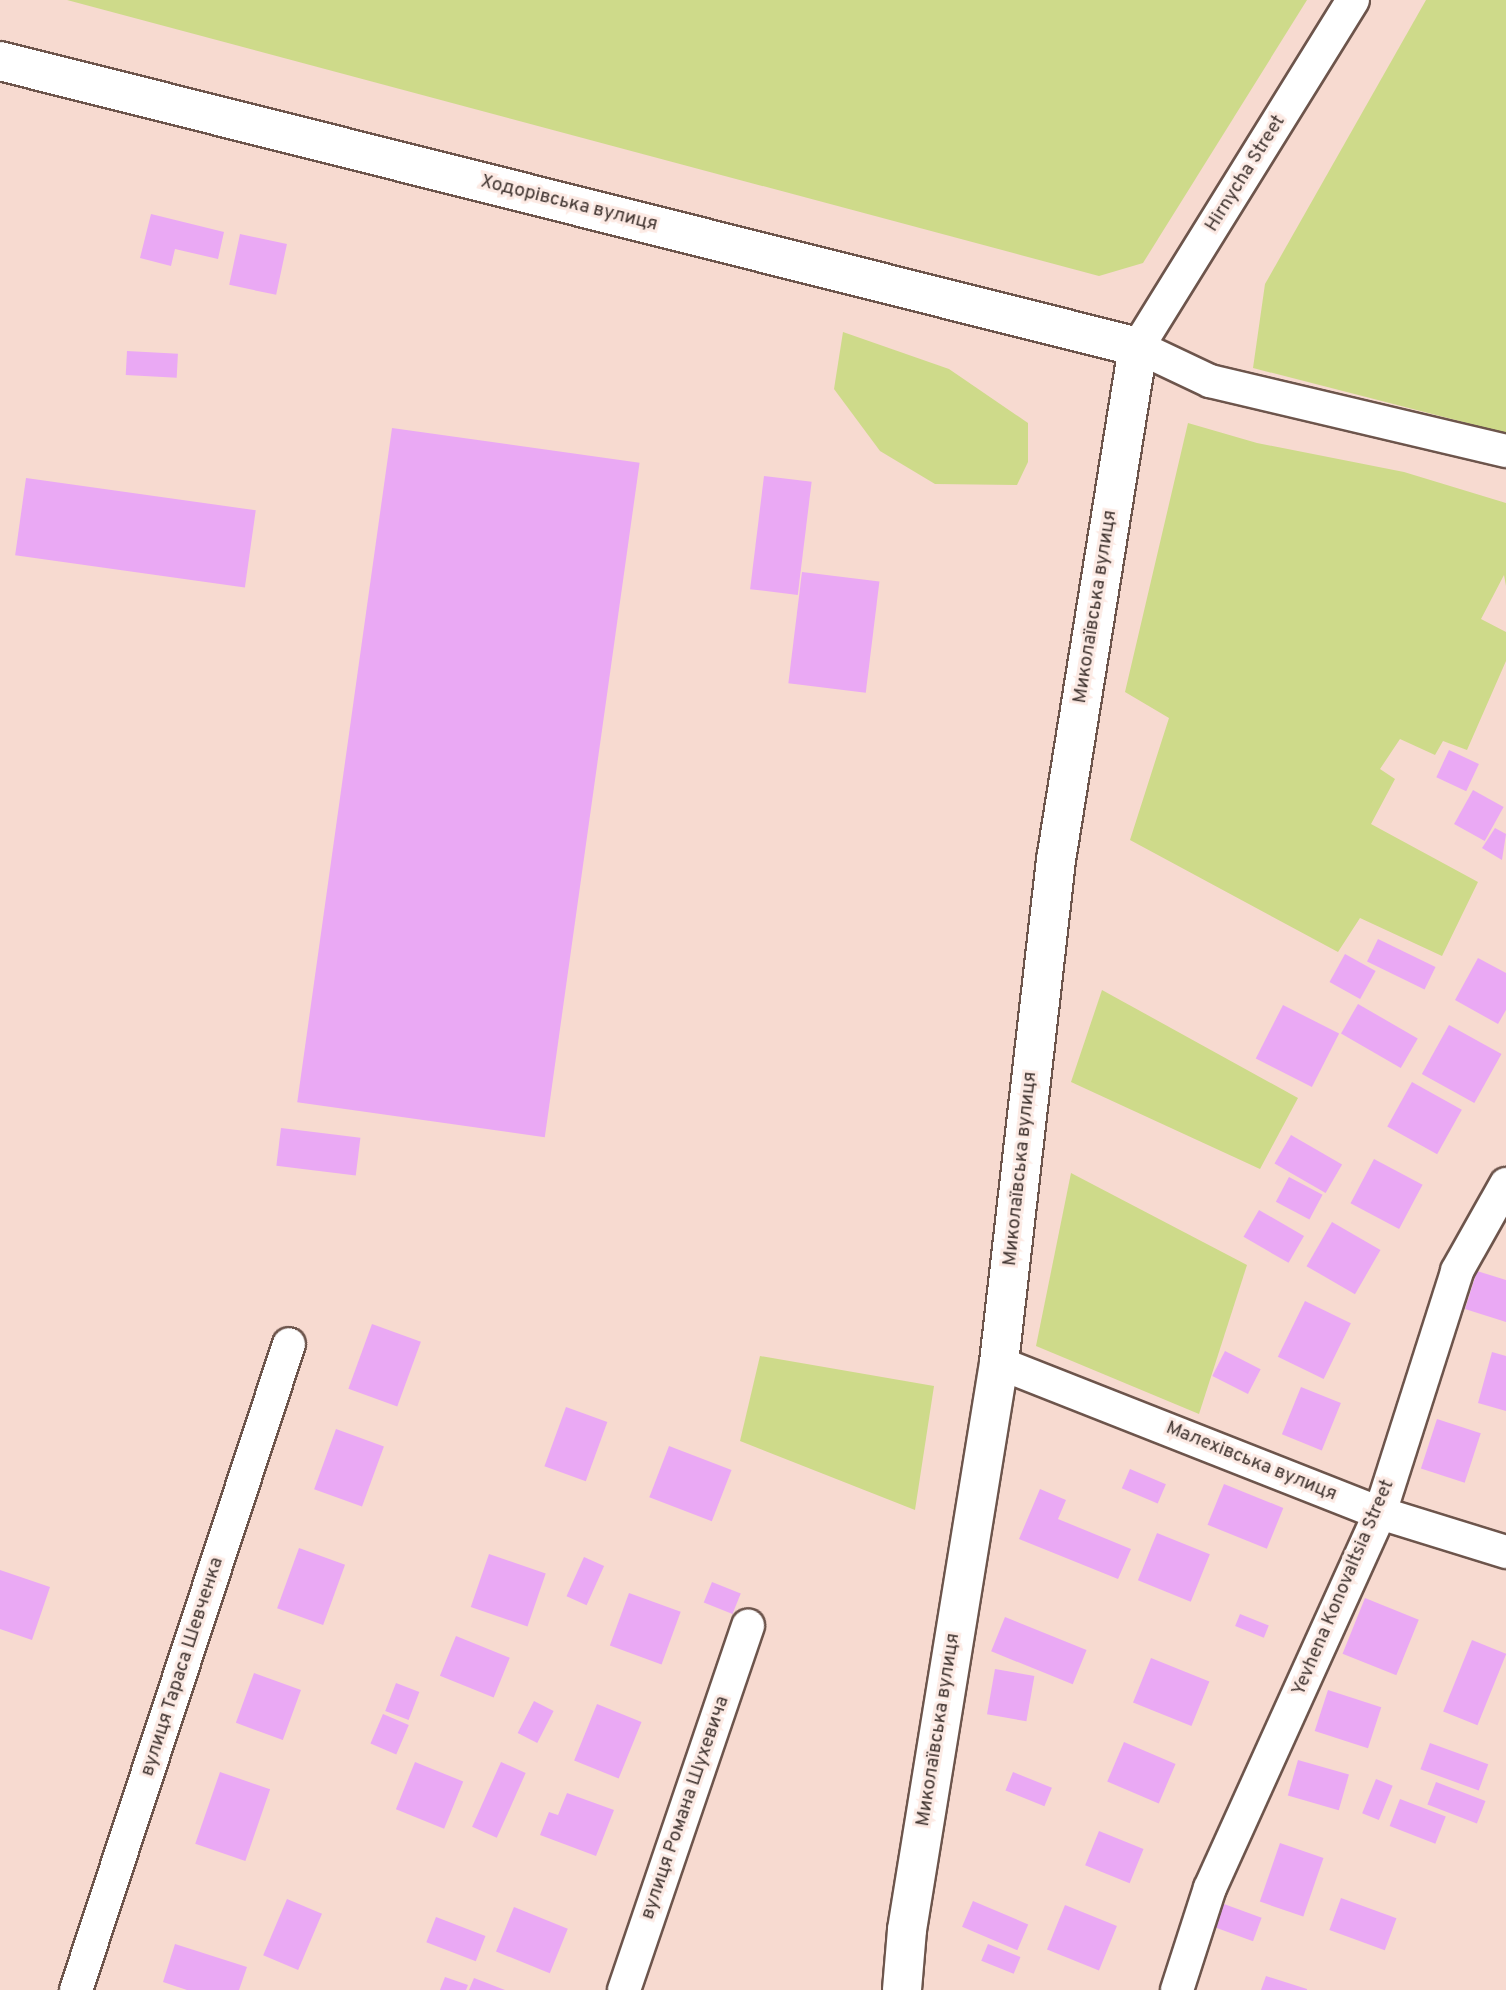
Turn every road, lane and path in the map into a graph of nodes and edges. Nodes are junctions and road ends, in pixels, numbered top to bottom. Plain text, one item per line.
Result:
1 (1353, 0) edge
2 (0, 61) edge
3 (1138, 347) junction
4 (1506, 451) edge
5 (1506, 1184) edge
6 (289, 1344) dead end
7 (999, 1363) junction
8 (1380, 1513) junction
9 (1506, 1552) edge
10 (748, 1625) dead end
11 (76, 1990) edge
12 (624, 1990) edge
13 (902, 1990) edge
14 (1177, 1990) edge

1 - 3 street, Hirnycha Street
2 - 3 main road, Ходорівська вулиця
3 - 4 street
3 - 7 main road, Миколаївська вулиця
5 - 8 street, Yevhena Konovaltsia Street
6 - 11 street, вулиця Тараса Шевченка
7 - 8 street, Малехівська вулиця
7 - 13 main road, Миколаївська вулиця
8 - 9 street, Малехівська вулиця
8 - 14 street, Yevhena Konovaltsia Street
10 - 12 street, вулиця Романа Шухевича

